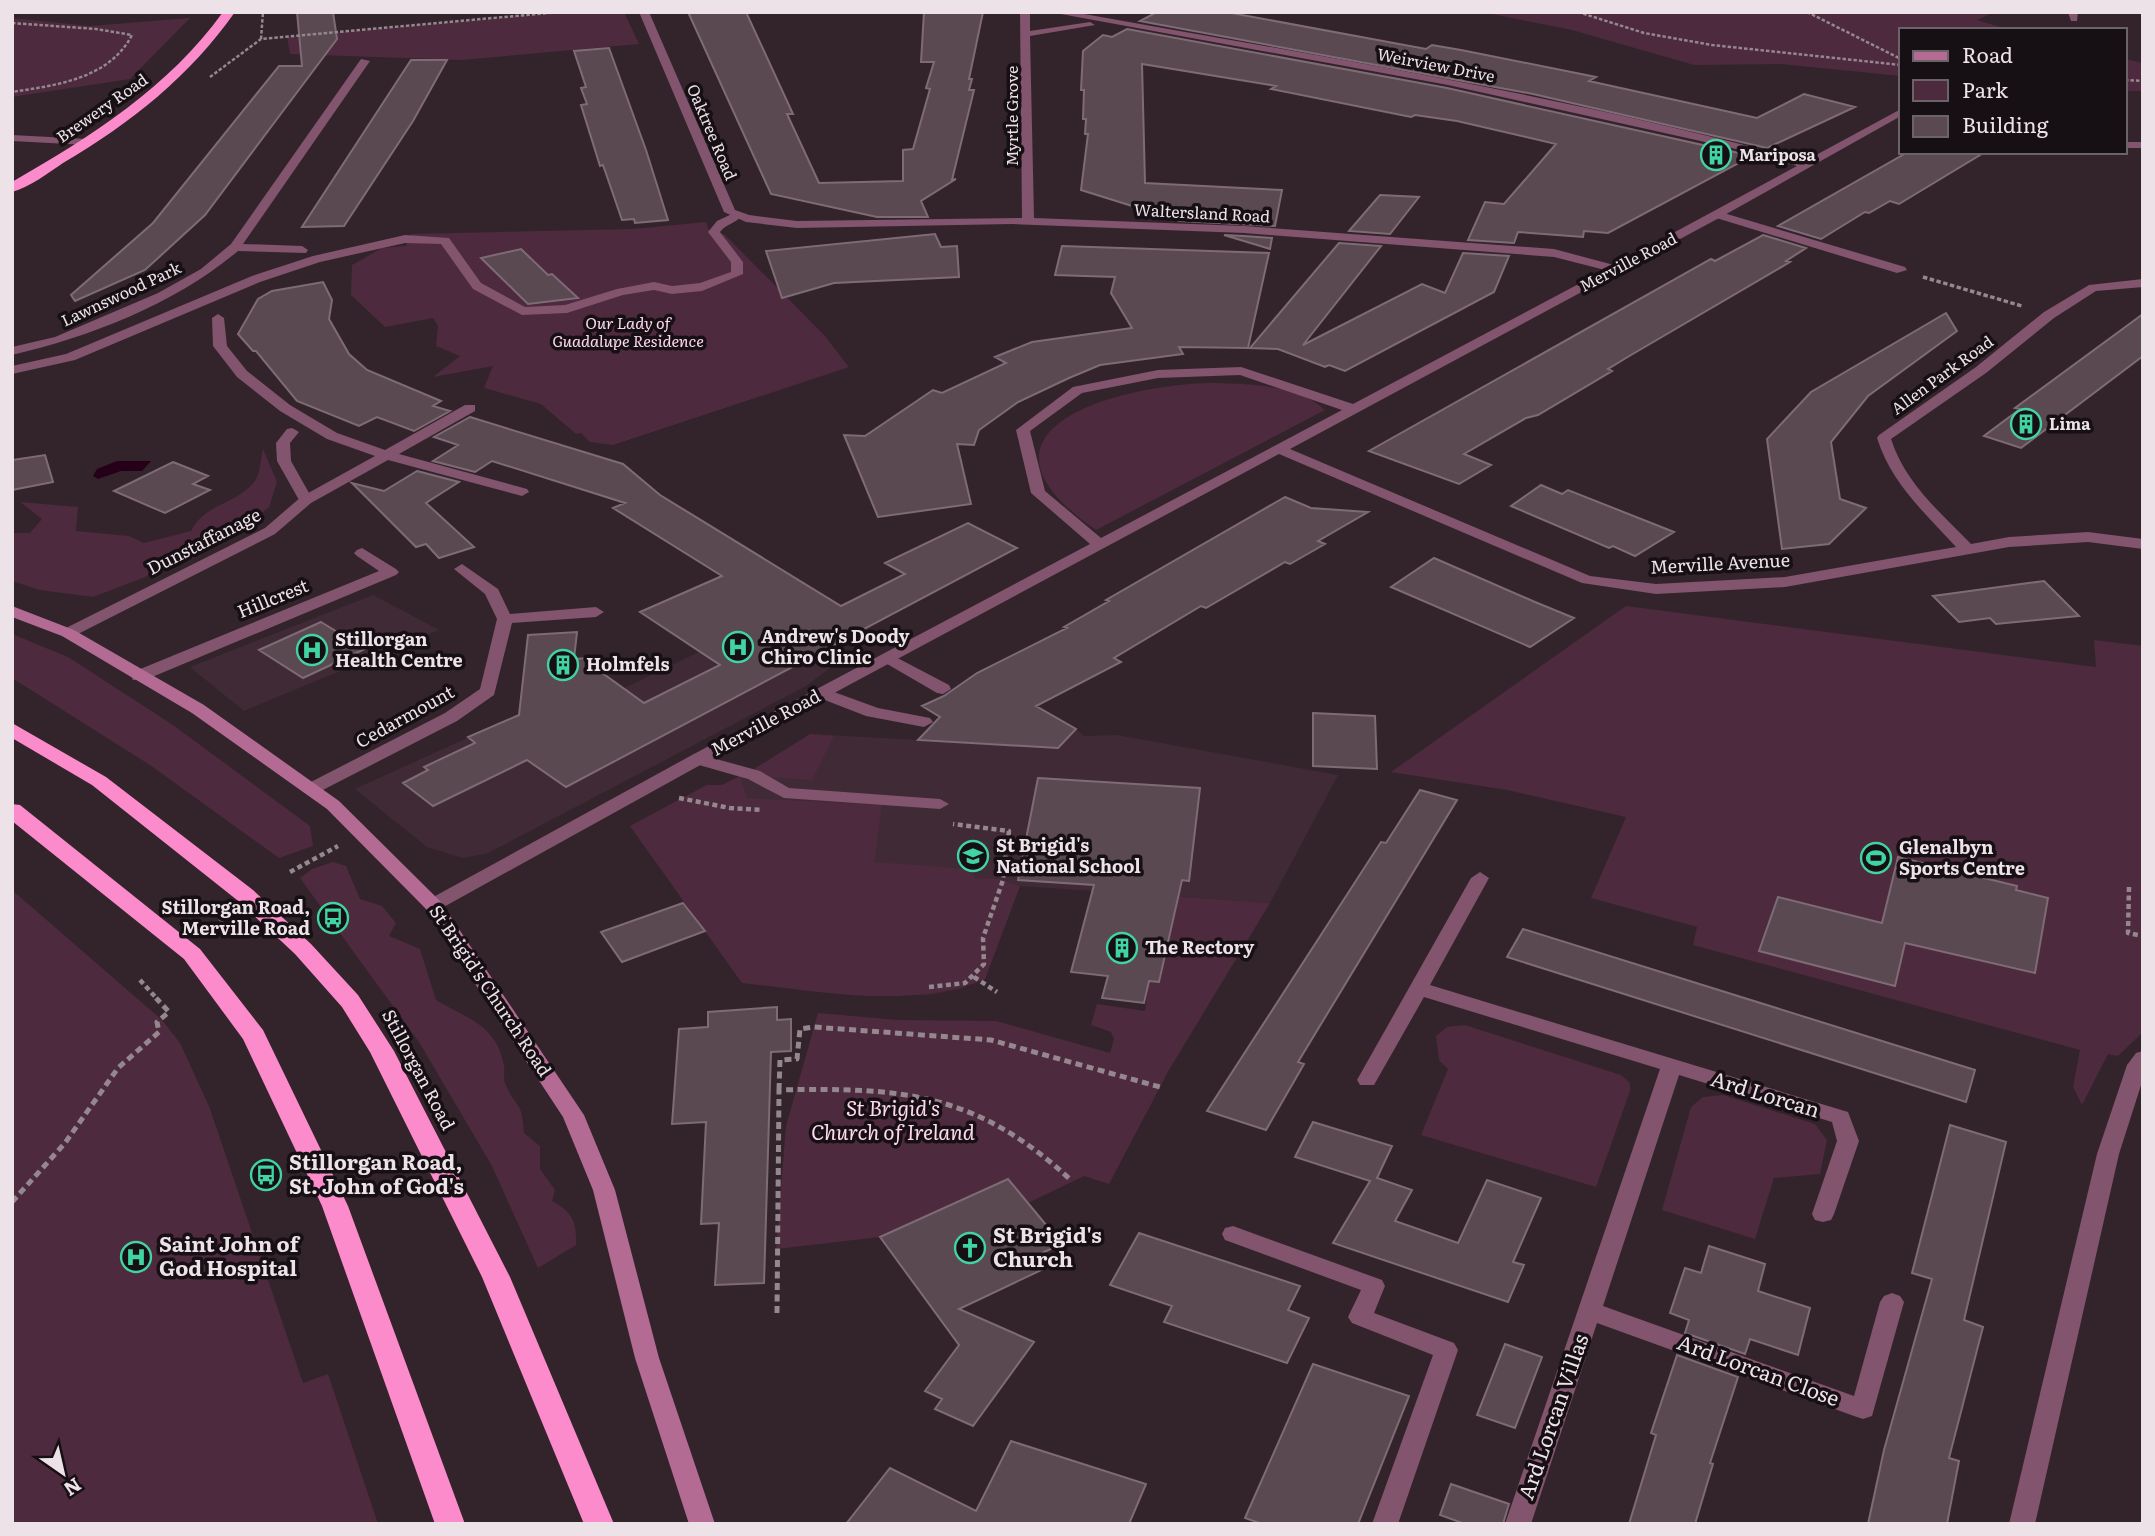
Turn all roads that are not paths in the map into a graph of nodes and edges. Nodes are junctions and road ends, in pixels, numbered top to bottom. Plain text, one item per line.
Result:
1 (229, 12) edge
2 (643, 12) edge
3 (1025, 12) edge
4 (1055, 12) edge
5 (1100, 22) junction
6 (1027, 34) junction
7 (365, 61) dead end
8 (1899, 113) edge
9 (12, 138) edge
10 (87, 142) junction
11 (2127, 145) edge
12 (2140, 145) dead end
13 (1807, 165) junction
14 (12, 188) edge
15 (1717, 215) junction
16 (736, 216) junction
17 (1028, 220) junction
18 (235, 247) junction
19 (302, 250) dead end
20 (1615, 269) junction
21 (1901, 270) road end
22 (2143, 283) edge
23 (218, 318) dead end
24 (12, 351) edge
25 (12, 370) edge
26 (470, 408) dead end
27 (1354, 409) junction
28 (292, 432) dead end
29 (1281, 450) junction
30 (387, 455) junction
31 (522, 492) dead end
32 (306, 500) junction
33 (1100, 544) junction
34 (2143, 544) edge
35 (1966, 548) junction
36 (362, 553) dead end
37 (461, 569) dead end
38 (12, 611) edge
39 (596, 612) dead end
40 (505, 620) junction
41 (68, 633) junction
42 (888, 658) junction
43 (139, 676) junction
44 (943, 689) dead end
45 (823, 693) junction
46 (924, 722) dead end
47 (12, 729) edge
48 (698, 759) junction
49 (311, 789) junction
50 (940, 804) dead end
51 (12, 810) edge
52 (1480, 878) dead end
53 (433, 905) junction
54 (1419, 988) junction
55 (2143, 1058) edge
56 (1671, 1067) junction
57 (1367, 1080) dead end
58 (1823, 1214) dead end
59 (1233, 1234) dead end
60 (1892, 1302) dead end
61 (1590, 1311) junction
62 (450, 1524) edge
63 (599, 1524) edge
64 (702, 1524) edge
65 (1385, 1524) edge
66 (1518, 1524) edge
67 (2022, 1524) edge

1 - 10 highway, Brewery Road
2 - 16 street, Oaktree Road
3 - 6 street, Myrtle Grove
4 - 5 street, Weirview Drive
5 - 6 street
5 - 13 street, Weirview Drive
6 - 17 street, Myrtle Grove
7 - 18 street, Lawnswood Park
8 - 13 street, Merville Road
9 - 10 street
10 - 14 highway, Brewery Road
11 - 12 street
13 - 15 street, Merville Road
15 - 20 street, Merville Road
15 - 21 street
16 - 17 street, Waltersland Road
16 - 25 street
17 - 20 street, Waltersland Road
18 - 19 street
18 - 24 street, Lawnswood Park
20 - 27 street, Merville Road
22 - 35 street, Allen Park Road
23 - 30 street
26 - 30 street, Dunstaffanage
27 - 29 street, Merville Road
27 - 33 street
28 - 32 street
29 - 33 street, Merville Road
29 - 35 street, Merville Avenue
30 - 31 street
30 - 32 street, Dunstaffanage
32 - 41 street, Dunstaffanage
33 - 42 street, Merville Road
34 - 35 street, Merville Avenue
36 - 43 street, Hillcrest
37 - 40 street
38 - 41 street, St Brigid's Church Road
39 - 40 street
40 - 49 street, Cedarmount
41 - 43 street, St Brigid's Church Road
42 - 44 street
42 - 45 street, Merville Road
43 - 49 street, St Brigid's Church Road
45 - 46 street
45 - 48 street, Merville Road
47 - 63 highway, Stillorgan Road
48 - 50 street
48 - 53 street, Merville Road
49 - 53 street, St Brigid's Church Road
51 - 62 highway
52 - 54 street
53 - 64 street, St Brigid's Church Road
54 - 56 street, Ard Lorcan
54 - 57 street
55 - 67 street
56 - 58 street, Ard Lorcan
56 - 61 street
59 - 65 street
60 - 61 street, Ard Lorcan Close
61 - 66 street, Ard Lorcan Villas

